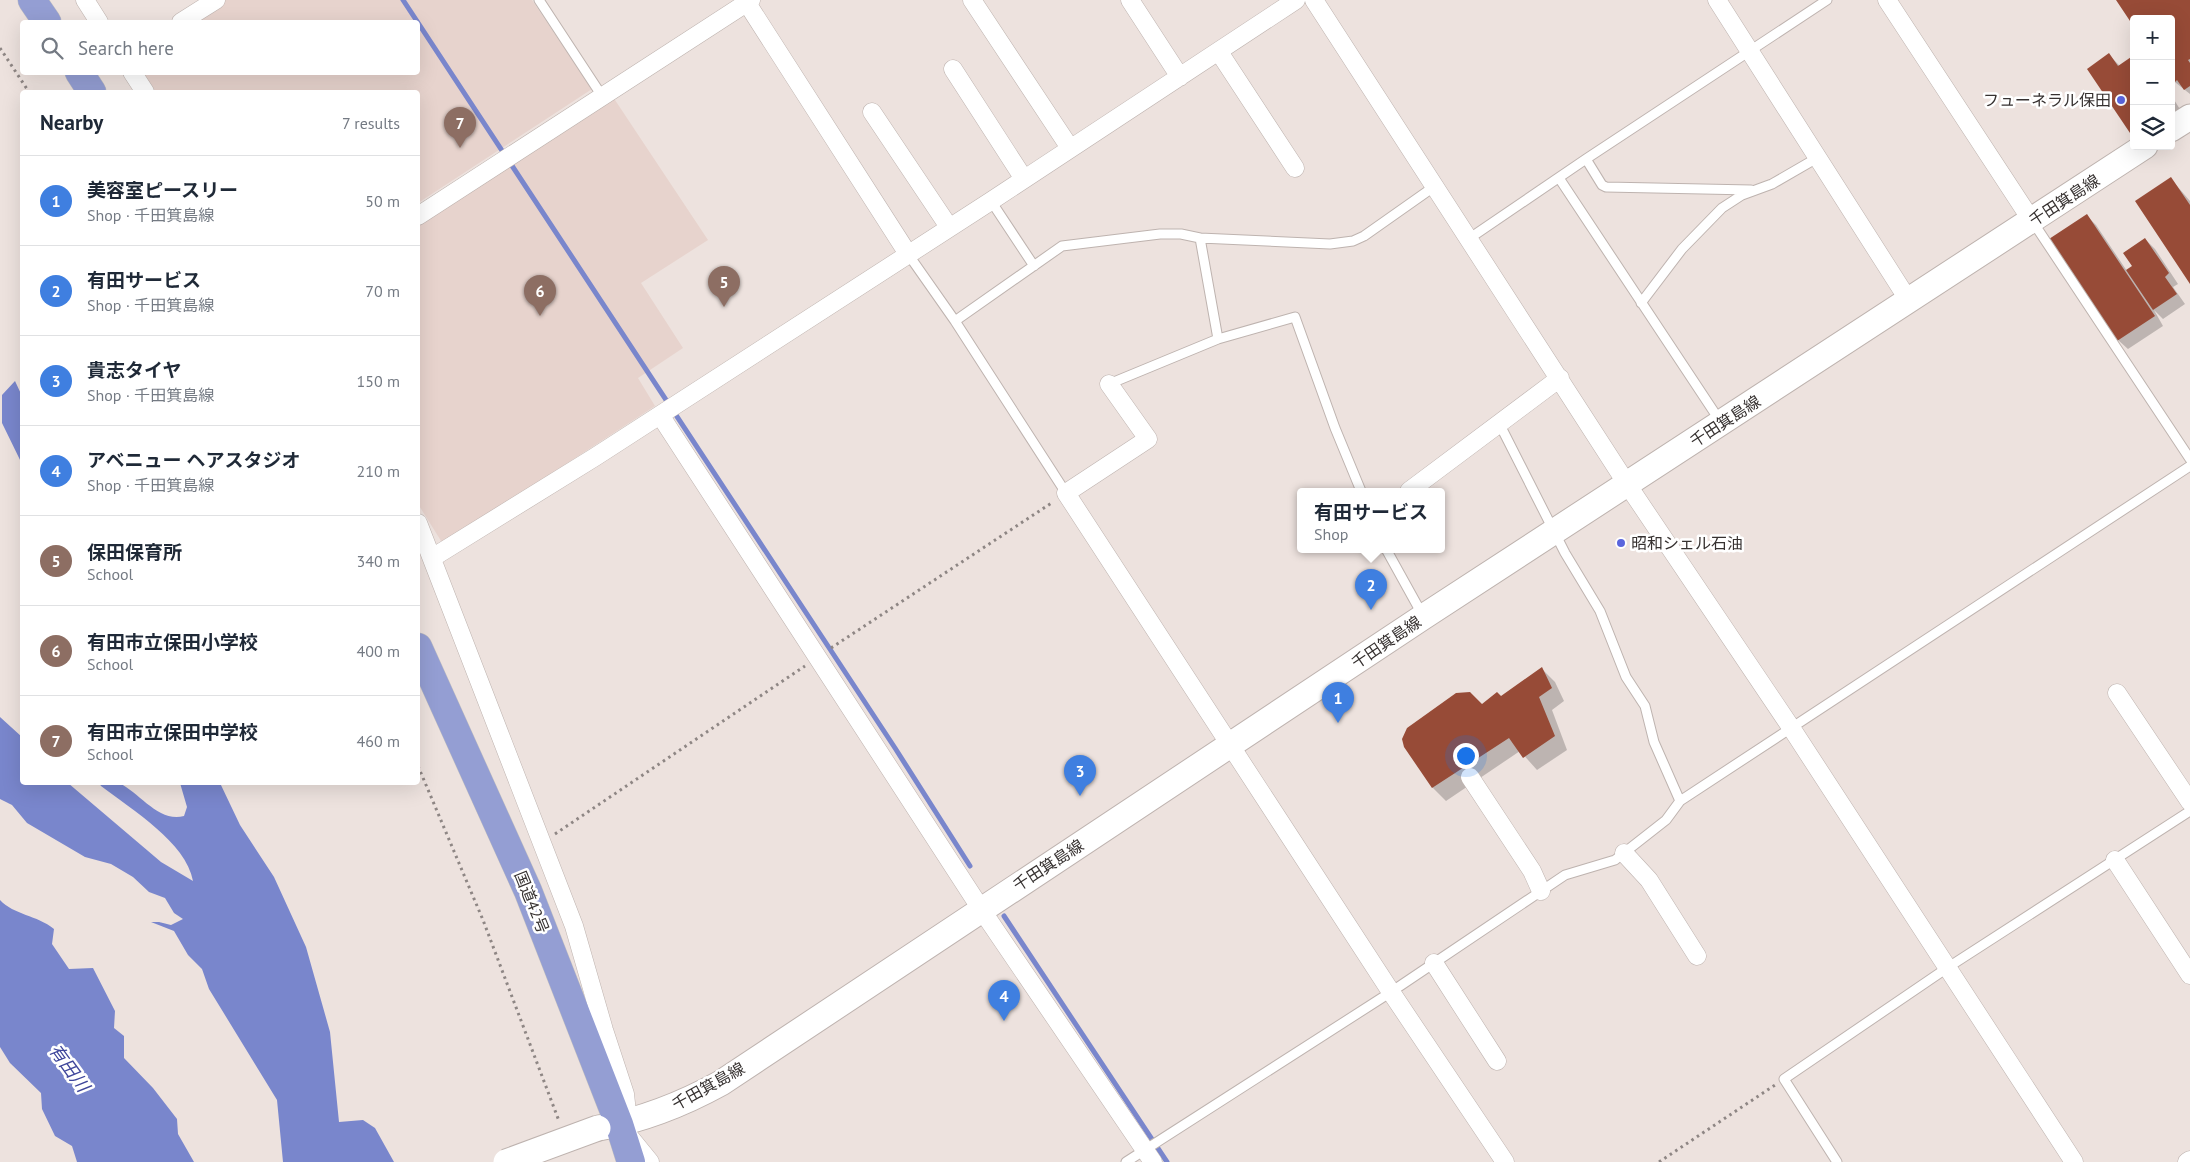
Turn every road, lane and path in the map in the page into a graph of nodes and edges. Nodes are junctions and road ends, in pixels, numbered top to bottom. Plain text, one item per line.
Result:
1 (32, 0) edge
2 (84, 0) edge
3 (216, 0) edge
4 (539, 0) edge
5 (972, 0) edge
6 (1130, 0) edge
7 (1296, 0) edge
8 (1314, 0) edge
9 (1717, 0) edge
10 (1827, 0) edge
11 (1887, 0) edge
12 (748, 1) edge
13 (46, 20) edge
14 (98, 20) edge
15 (184, 20) edge
16 (0, 48) edge
17 (1750, 50) junction
18 (1219, 52) junction
19 (953, 69) dead end
20 (81, 75) edge
21 (134, 75) edge
22 (1180, 77) junction
23 (28, 90) edge
24 (91, 90) edge
25 (144, 90) edge
26 (602, 96) junction
27 (872, 112) dead end
28 (2190, 117) edge
29 (2175, 126) edge
30 (1070, 148) junction
31 (2139, 150) edge
32 (1817, 158) junction
33 (1586, 159) junction
34 (1295, 168) dead end
35 (1559, 178) junction
36 (1024, 179) junction
37 (1436, 186) junction
38 (1754, 190) junction
39 (991, 201) junction
40 (420, 215) edge
41 (2032, 220) junction
42 (949, 227) junction
43 (1200, 238) junction
44 (1470, 238) junction
45 (908, 254) junction
46 (1034, 266) junction
47 (1909, 301) junction
48 (1641, 303) junction
49 (955, 321) junction
50 (1218, 339) junction
51 (1560, 378) junction
52 (1109, 384) joint
53 (660, 415) junction
54 (1499, 423) junction
55 (1722, 423) junction
56 (2190, 459) edge
57 (2190, 466) edge
58 (1628, 484) junction
59 (1360, 488) edge
60 (1413, 488) edge
61 (1066, 493) junction
62 (420, 528) edge
63 (1555, 531) junction
64 (1388, 553) edge
65 (432, 558) junction
66 (1423, 617) junction
67 (420, 651) edge
68 (2117, 693) dead end
69 (1792, 729) junction
70 (1232, 745) junction
71 (420, 771) edge
72 (1470, 777) dead end
73 (1680, 801) junction
74 (2190, 802) edge
75 (2190, 811) edge
76 (1624, 853) junction
77 (2115, 860) junction
78 (1541, 892) junction
79 (981, 910) junction
80 (1697, 956) dead end
81 (1434, 963) junction
82 (1948, 968) junction
83 (2190, 975) edge
84 (1391, 992) junction
85 (1498, 1061) dead end
86 (1784, 1079) junction
87 (615, 1125) junction
88 (561, 1127) dead end
89 (1149, 1156) edge
90 (2190, 1160) edge
91 (506, 1162) edge
92 (631, 1162) edge
93 (650, 1162) edge
94 (1126, 1162) edge
95 (1505, 1162) edge
96 (1659, 1162) edge
97 (1837, 1162) edge
98 (2074, 1162) edge
99 (2187, 1162) edge

1 - 13 highway
2 - 14 street
3 - 15 street
4 - 26 lane
5 - 30 street
6 - 22 street
7 - 18 street
8 - 37 street
9 - 17 street
10 - 17 lane
11 - 41 street
12 - 26 street
12 - 45 street
16 - 23 path
17 - 32 street
17 - 33 lane
18 - 22 street
18 - 34 street
19 - 36 street
20 - 24 highway
21 - 25 street
22 - 30 street
26 - 40 street
27 - 42 street
28 - 29 main road
30 - 36 street
31 - 41 main road, 千田箕島線
32 - 38 lane
32 - 47 street
33 - 35 lane
33 - 38 lane
35 - 44 lane
35 - 48 lane
36 - 39 street
37 - 43 lane
37 - 44 street
38 - 48 lane
39 - 42 street
39 - 46 lane
41 - 47 main road, 千田箕島線
41 - 56 lane
42 - 45 street
43 - 46 lane
43 - 50 lane
44 - 51 street
45 - 49 lane
45 - 53 street
46 - 49 lane
47 - 55 main road, 千田箕島線
48 - 55 lane
49 - 61 lane
50 - 52 lane
50 - 59 lane
51 - 54 street
51 - 58 street
52 - 61 street
53 - 65 street
53 - 79 street
54 - 60 street
54 - 63 lane
55 - 58 main road, 千田箕島線
57 - 69 lane
58 - 63 main road, 千田箕島線
58 - 69 street
61 - 70 street
62 - 65 street
63 - 66 main road, 千田箕島線
63 - 73 lane
64 - 66 lane
65 - 87 street
66 - 70 main road, 千田箕島線
67 - 87 highway, 国道42号
68 - 74 street
69 - 73 lane
69 - 82 street
70 - 79 main road, 千田箕島線
70 - 84 street
71 - 88 path
72 - 78 street
73 - 76 lane
75 - 77 lane
76 - 78 lane
76 - 80 street
77 - 82 lane
77 - 83 street
78 - 81 lane
79 - 87 main road, 千田箕島線
79 - 89 street
81 - 84 lane
81 - 85 street
82 - 86 lane
82 - 98 street
84 - 89 lane
84 - 95 street
86 - 96 path
86 - 97 lane
87 - 91 main road, 千田箕島線, bridge
87 - 92 highway, 国道42号
87 - 93 street
89 - 94 lane
90 - 99 street

